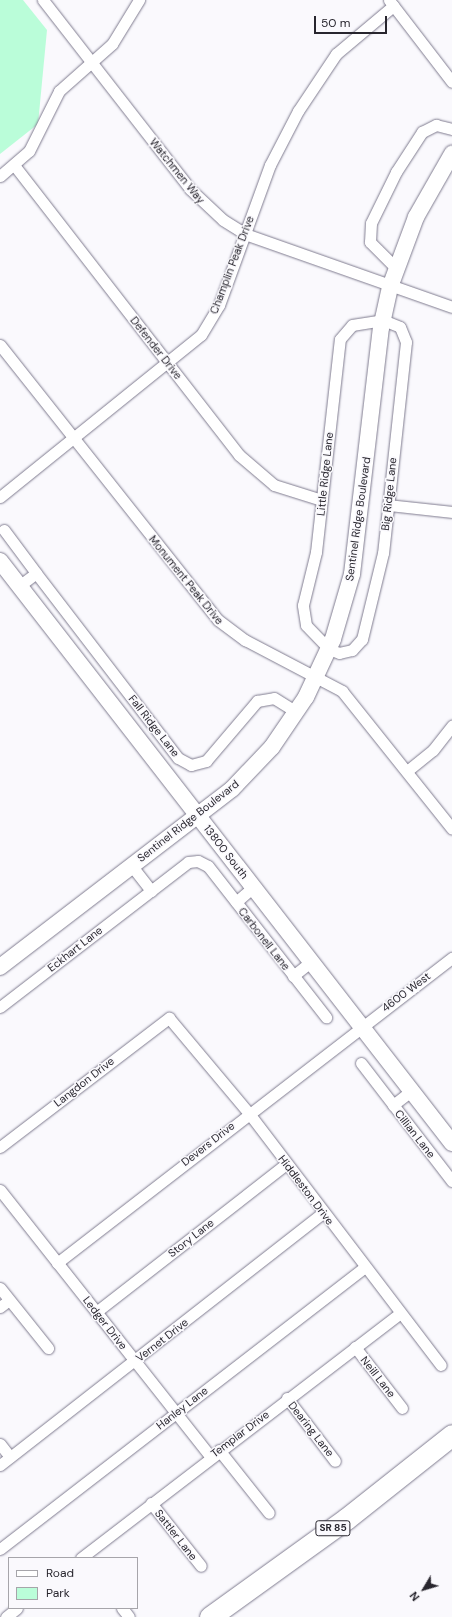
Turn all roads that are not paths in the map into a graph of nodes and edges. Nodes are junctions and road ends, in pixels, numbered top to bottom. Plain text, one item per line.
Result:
1 (43, 0) edge
2 (139, 0) edge
3 (391, 3) edge
4 (91, 62) junction
5 (452, 82) edge
6 (452, 129) edge
7 (452, 154) edge
8 (14, 165) junction
9 (0, 176) edge
10 (245, 234) junction
11 (396, 268) junction
12 (390, 287) junction
13 (452, 307) edge
14 (383, 320) junction
15 (0, 345) edge
16 (168, 364) junction
17 (73, 438) junction
18 (0, 497) edge
19 (322, 500) junction
20 (388, 504) junction
21 (452, 512) edge
22 (4, 530) dead end
23 (0, 561) edge
24 (36, 573) junction
25 (19, 586) junction
26 (329, 649) junction
27 (317, 675) junction
28 (296, 712) junction
29 (452, 726) edge
30 (407, 771) junction
31 (197, 815) junction
32 (452, 829) edge
33 (198, 861) joint
34 (131, 865) junction
35 (253, 887) junction
36 (151, 891) junction
37 (236, 902) junction
38 (452, 958) edge
39 (310, 962) junction
40 (0, 967) edge
41 (293, 976) junction
42 (0, 1007) edge
43 (326, 1017) dead end
44 (169, 1018) joint
45 (361, 1026) junction
46 (361, 1063) dead end
47 (411, 1091) junction
48 (393, 1105) junction
49 (248, 1112) junction
50 (452, 1143) edge
51 (0, 1147) edge
52 (286, 1164) junction
53 (452, 1181) edge
54 (0, 1190) edge
55 (323, 1213) junction
56 (58, 1263) junction
57 (365, 1267) junction
58 (0, 1288) edge
59 (9, 1300) junction
60 (0, 1307) edge
61 (96, 1312) junction
62 (400, 1312) junction
63 (355, 1347) junction
64 (48, 1348) dead end
65 (135, 1361) junction
66 (441, 1365) dead end
67 (287, 1398) junction
68 (402, 1408) dead end
69 (176, 1413) junction
70 (452, 1435) edge
71 (0, 1444) edge
72 (214, 1453) junction
73 (10, 1457) junction
74 (335, 1461) dead end
75 (0, 1465) edge
76 (151, 1503) junction
77 (269, 1513) dead end
78 (0, 1550) edge
79 (83, 1557) edge
80 (201, 1566) dead end
81 (16, 1609) edge
82 (123, 1609) edge
83 (6, 1617) edge
84 (129, 1617) edge
85 (210, 1617) edge

1 - 4 street, Watchmen Way
2 - 4 street
3 - 5 street
3 - 10 street, Champlin Peak Drive
4 - 8 street
4 - 10 street, Watchmen Way
6 - 11 street
7 - 11 main road, Sentinel Ridge Boulevard
8 - 9 street
8 - 16 street, Defender Drive
10 - 12 street, Watchmen Way
10 - 16 street, Champlin Peak Drive
11 - 12 main road, Sentinel Ridge Boulevard
12 - 13 street, Watchmen Way
12 - 14 main road, Sentinel Ridge Boulevard
14 - 19 street, Little Ridge Lane
14 - 20 street, Big Ridge Lane
14 - 26 main road, Sentinel Ridge Boulevard
15 - 17 street, Monument Peak Drive
16 - 17 street, Champlin Peak Drive
16 - 19 street, Defender Drive
17 - 18 street, Champlin Peak Drive
17 - 27 street, Monument Peak Drive
19 - 26 street, Little Ridge Lane
20 - 21 street
20 - 26 street, Big Ridge Lane
22 - 24 street, Fall Ridge Lane
23 - 25 main road, 13800 South
24 - 25 street
24 - 28 street, Fall Ridge Lane
25 - 31 main road, 13800 South
26 - 27 main road, Sentinel Ridge Boulevard
27 - 28 main road, Sentinel Ridge Boulevard
27 - 30 street, Monument Peak Drive
28 - 31 main road, Sentinel Ridge Boulevard
29 - 30 street
30 - 32 street, Monument Peak Drive
31 - 34 main road, Sentinel Ridge Boulevard
31 - 35 main road, 13800 South
33 - 36 street, Eckhart Lane
33 - 37 street, Carbonell Lane
34 - 36 street
34 - 40 main road, Sentinel Ridge Boulevard
35 - 37 street, Carbonell Lane
35 - 39 main road, 13800 South
36 - 42 street, Eckhart Lane
37 - 41 street, Carbonell Lane
38 - 45 street, 4600 West
39 - 41 street, Carbonell Lane
39 - 45 main road, 13800 South
41 - 43 street, Carbonell Lane
44 - 49 street, Hiddleston Drive
44 - 51 street, Langdon Drive
45 - 47 main road, 13800 South
45 - 49 street, Devers Drive
46 - 48 street, Cillian Lane
47 - 48 street, Cillian Lane
47 - 50 main road, 13800 South
48 - 53 street, Cillian Lane
49 - 52 street, Hiddleston Drive
49 - 56 street, Devers Drive
52 - 55 street, Hiddleston Drive
52 - 61 street, Story Lane
54 - 56 street, Ledger Drive
55 - 57 street, Hiddleston Drive
55 - 65 street, Vernet Drive
56 - 61 street, Ledger Drive
57 - 62 street, Hiddleston Drive
57 - 69 street, Hanley Lane
58 - 59 street
59 - 60 street
59 - 64 street
61 - 65 street, Ledger Drive
62 - 63 street, Templar Drive
62 - 66 street, Hiddleston Drive
63 - 67 street, Templar Drive
63 - 68 street, Neill Lane
65 - 69 street, Ledger Drive
65 - 73 street, Vernet Drive
67 - 72 street, Templar Drive
67 - 74 street, Dearing Lane
69 - 72 street, Ledger Drive
69 - 78 street, Hanley Lane
70 - 85 highway, SR 85
71 - 73 street
72 - 76 street, Templar Drive
72 - 77 street, Ledger Drive
73 - 75 street, Vernet Drive
76 - 79 street, Templar Drive
76 - 80 street, Sattler Lane
81 - 83 street
82 - 84 street

